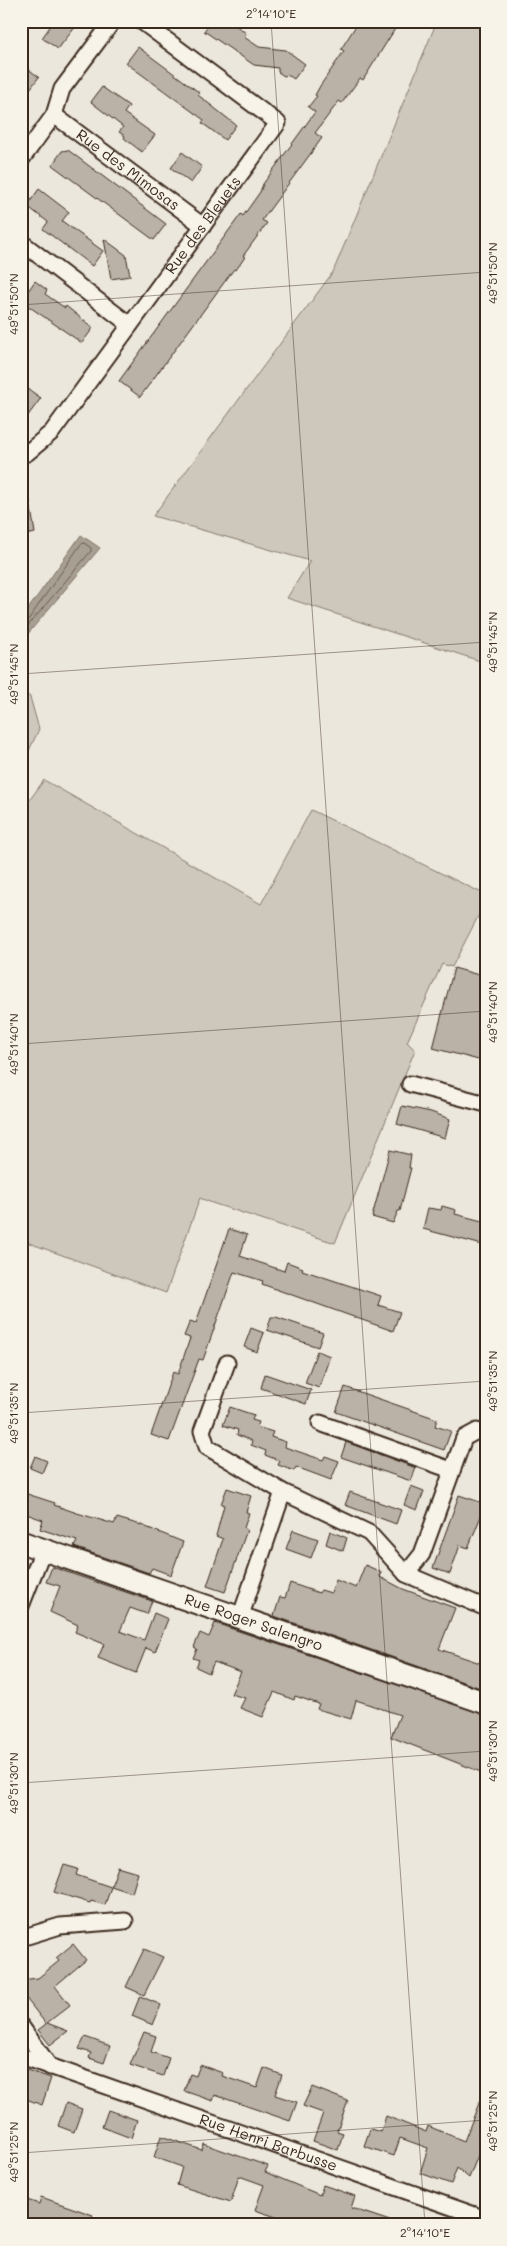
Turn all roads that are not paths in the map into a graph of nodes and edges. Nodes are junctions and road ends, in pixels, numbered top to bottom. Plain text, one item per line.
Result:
1 (113, 21) edge
2 (141, 21) edge
3 (54, 116) junction
4 (21, 160) edge
5 (203, 226) junction
6 (21, 242) edge
7 (130, 325) junction
8 (21, 448) edge
9 (410, 1084) dead end
10 (486, 1104) edge
11 (227, 1363) dead end
12 (320, 1423) dead end
13 (486, 1434) edge
14 (451, 1470) junction
15 (284, 1492) junction
16 (21, 1542) edge
17 (43, 1550) junction
18 (406, 1574) junction
19 (21, 1606) edge
20 (486, 1608) edge
21 (240, 1618) junction
22 (486, 1703) edge
23 (126, 1921) dead end
24 (21, 1938) edge
25 (21, 2026) edge
26 (21, 2056) edge
27 (50, 2067) junction
28 (486, 2219) edge

1 - 3 street
2 - 5 street, Rue des Bleuets
3 - 4 street
3 - 5 street, Rue des Mimosas
5 - 7 street, Rue des Bleuets
6 - 7 street
7 - 8 street, Rue des Bleuets
9 - 10 street
11 - 15 street
12 - 14 street
13 - 14 street
14 - 18 street
15 - 18 street
15 - 21 street
16 - 17 street, Rue Roger Salengro
17 - 19 street
17 - 21 street, Rue Roger Salengro
18 - 20 street
21 - 22 street, Rue Roger Salengro
23 - 24 street
25 - 27 street
26 - 27 street, Rue Henri Barbusse
27 - 28 street, Rue Henri Barbusse

